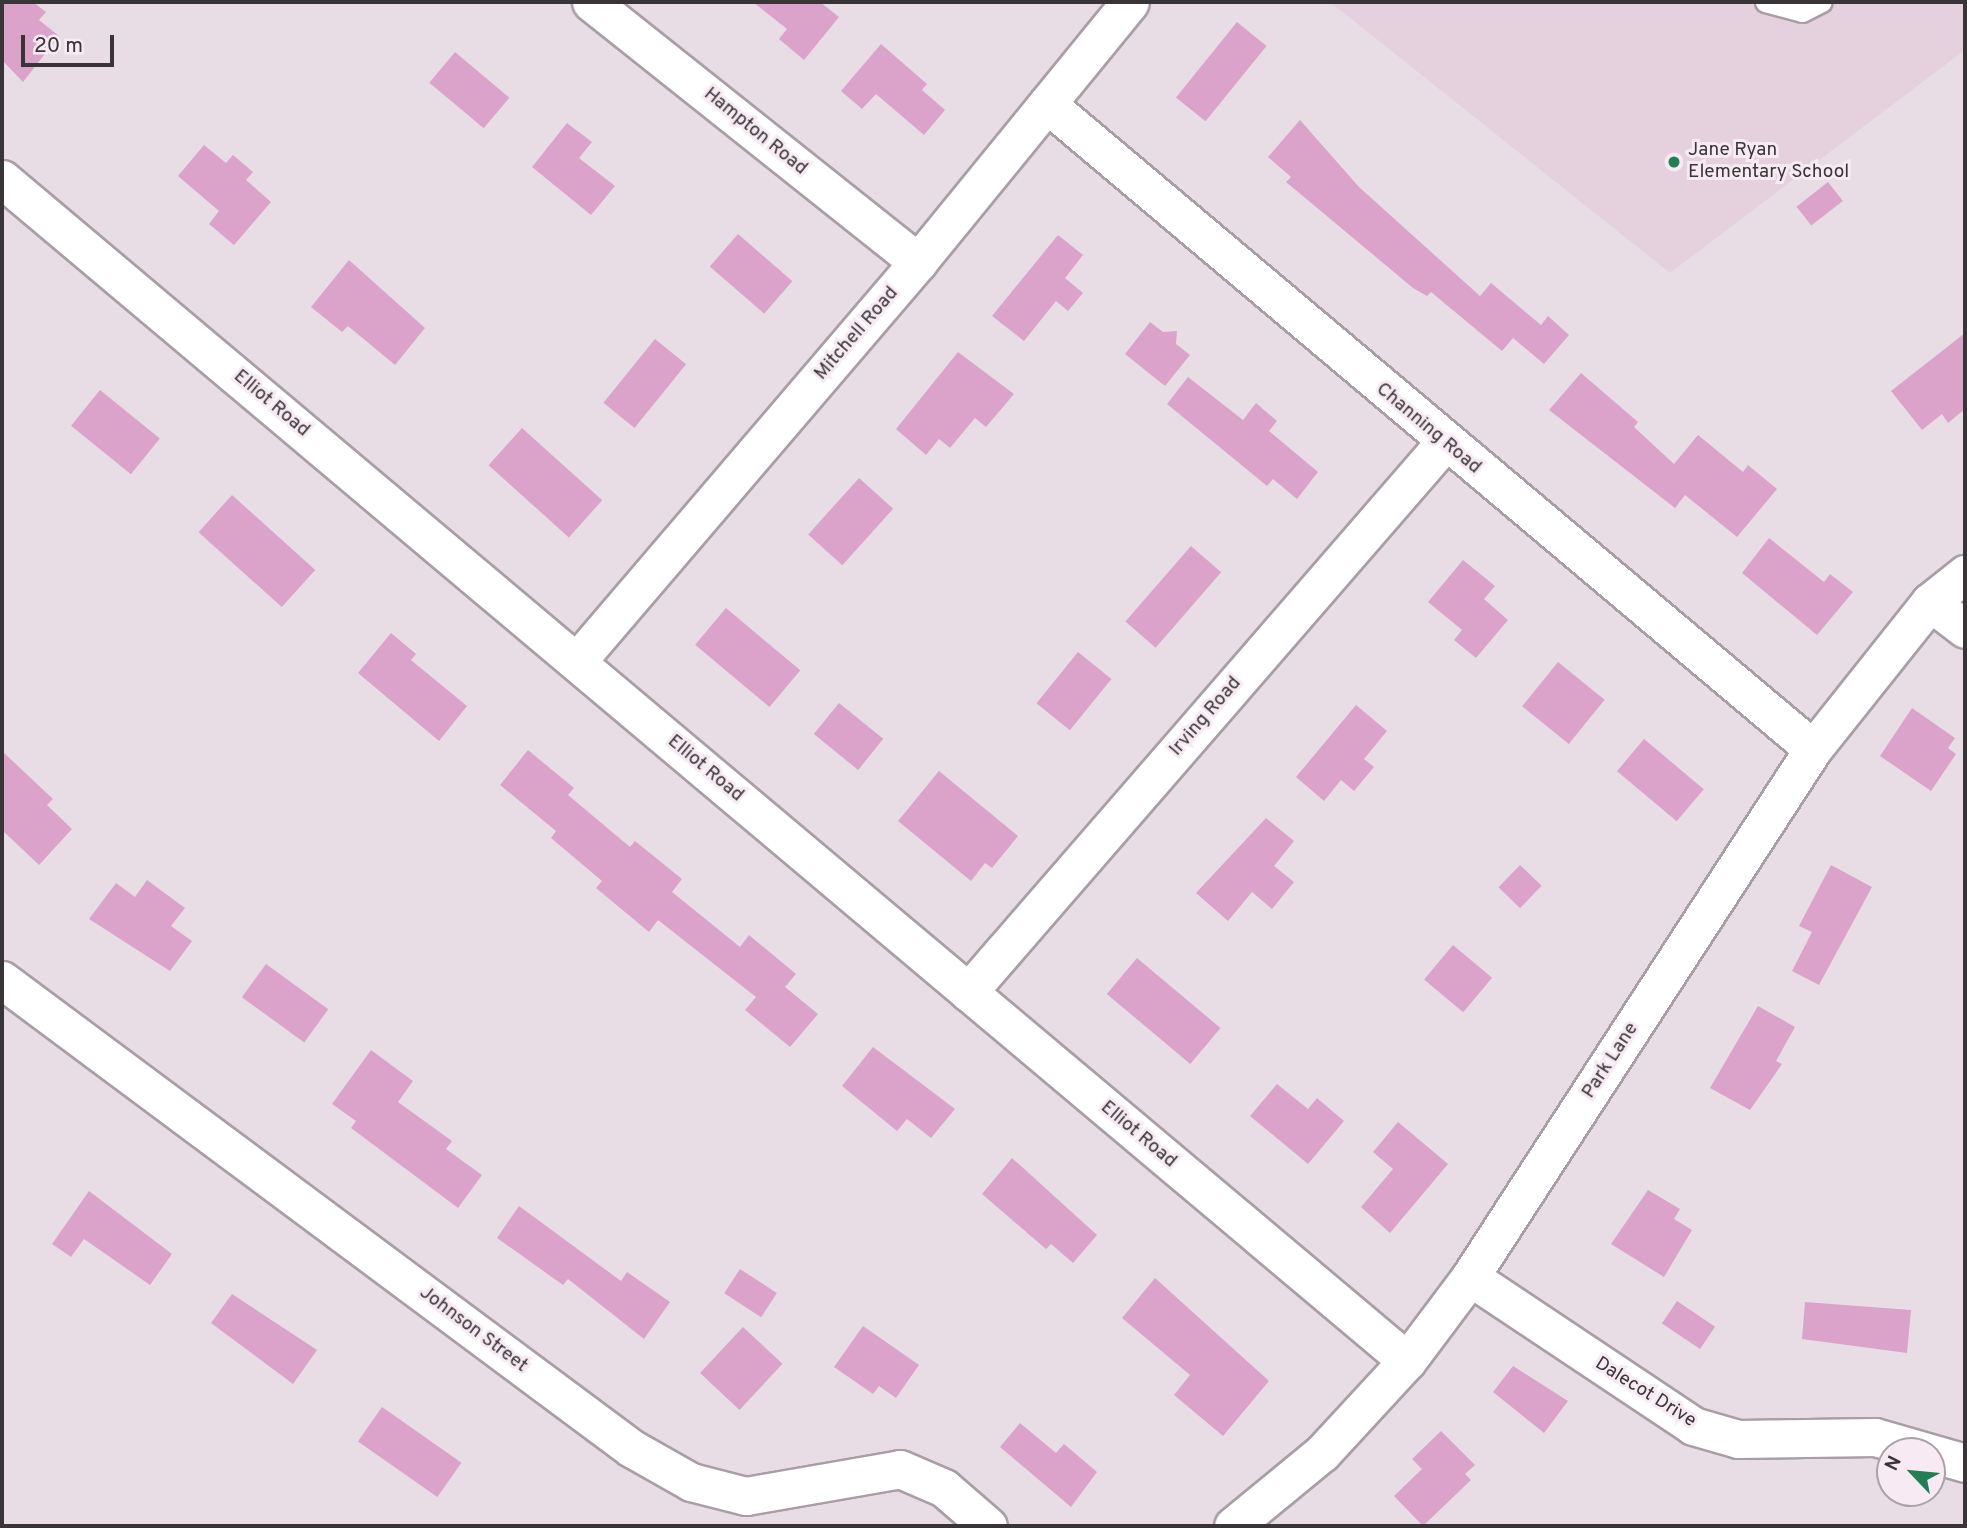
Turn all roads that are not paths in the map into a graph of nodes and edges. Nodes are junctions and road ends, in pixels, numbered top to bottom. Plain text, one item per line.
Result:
1 (592, 2) edge
2 (1130, 2) edge
3 (1765, 2) edge
4 (1822, 2) edge
5 (1047, 104) junction
6 (2, 179) edge
7 (918, 262) junction
8 (1444, 443) junction
9 (1965, 574) edge
10 (1930, 602) junction
11 (1965, 629) edge
12 (578, 660) junction
13 (1813, 750) junction
14 (2, 980) edge
15 (968, 992) junction
16 (1470, 1277) junction
17 (1407, 1361) junction
18 (1965, 1463) edge
19 (988, 1526) edge
20 (1233, 1526) edge

1 - 7 street, Hampton Road
2 - 5 street, Mitchell Road
3 - 4 lane
5 - 7 street, Mitchell Road
5 - 8 street, Channing Road
6 - 12 street, Elliot Road
7 - 12 street, Mitchell Road
8 - 13 street, Channing Road
8 - 15 street, Irving Road
9 - 10 street, Park Lane
10 - 11 street
10 - 13 street, Park Lane
12 - 15 street, Elliot Road
13 - 16 street, Park Lane
14 - 19 street, Johnson Street
15 - 17 street, Elliot Road
16 - 17 street, Park Lane
16 - 18 street, Dalecot Drive
17 - 20 street, Park Lane

